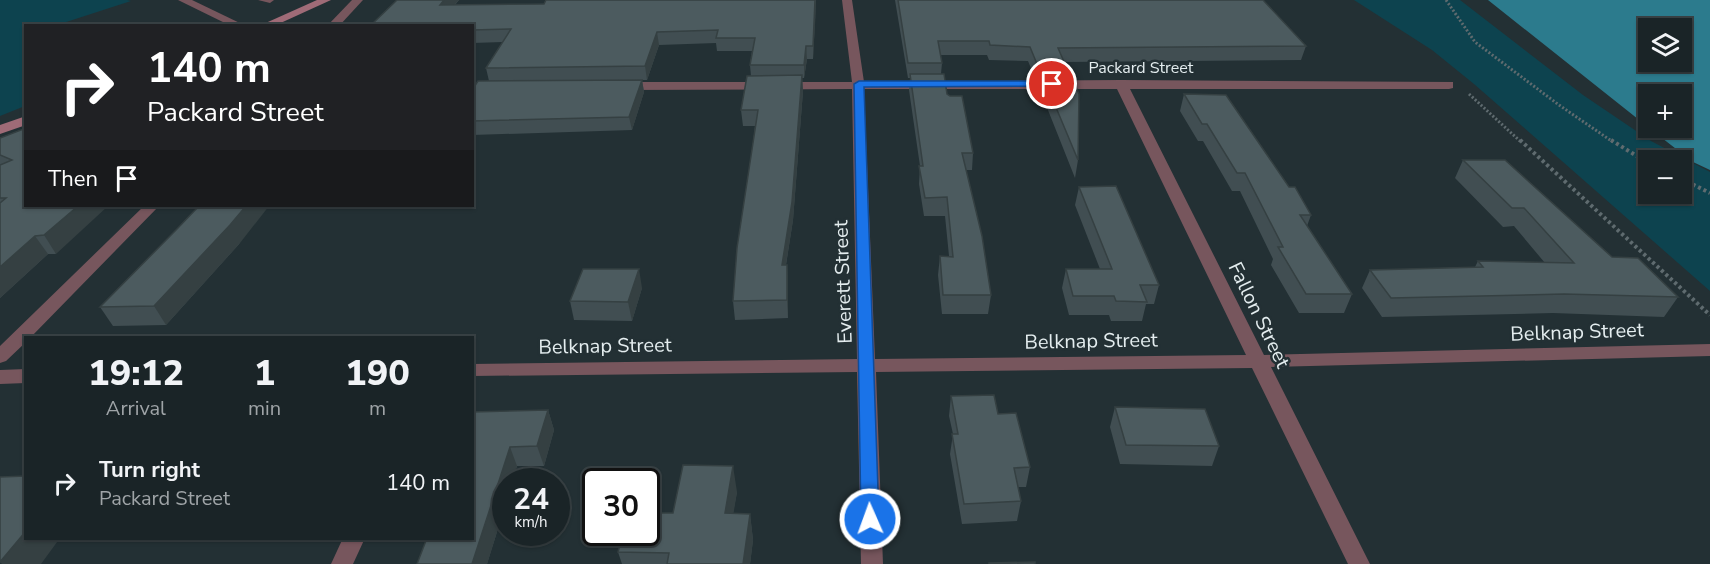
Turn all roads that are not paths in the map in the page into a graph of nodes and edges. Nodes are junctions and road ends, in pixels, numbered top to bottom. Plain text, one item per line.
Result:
1 (183, 0) edge
2 (262, 0) edge
3 (270, 0) edge
4 (326, 0) edge
5 (358, 0) edge
6 (847, 0) edge
7 (237, 24) edge
8 (269, 24) edge
9 (334, 24) edge
10 (859, 84) junction
11 (1121, 84) junction
12 (1449, 84) road end
13 (613, 87) edge
14 (24, 121) edge
15 (0, 130) edge
16 (151, 207) edge
17 (1710, 350) edge
18 (0, 357) edge
19 (1258, 361) junction
20 (866, 366) junction
21 (474, 370) edge
22 (24, 376) edge
23 (0, 377) edge
24 (353, 540) edge
25 (342, 564) edge
26 (872, 564) edge
27 (1359, 564) edge

1 - 7 street
2 - 3 lane
4 - 8 main road
5 - 9 street
6 - 10 street, Everett Street
10 - 11 street, Packard Street
10 - 13 street, Packard Street
10 - 20 street, Everett Street
11 - 12 street, Packard Street
11 - 19 street, Fallon Street
14 - 15 main road
16 - 18 street
17 - 19 street, Belknap Street
19 - 20 street, Belknap Street
19 - 27 street, Fallon Street
20 - 21 street, Belknap Street
20 - 26 street, Everett Street
22 - 23 street
24 - 25 street

